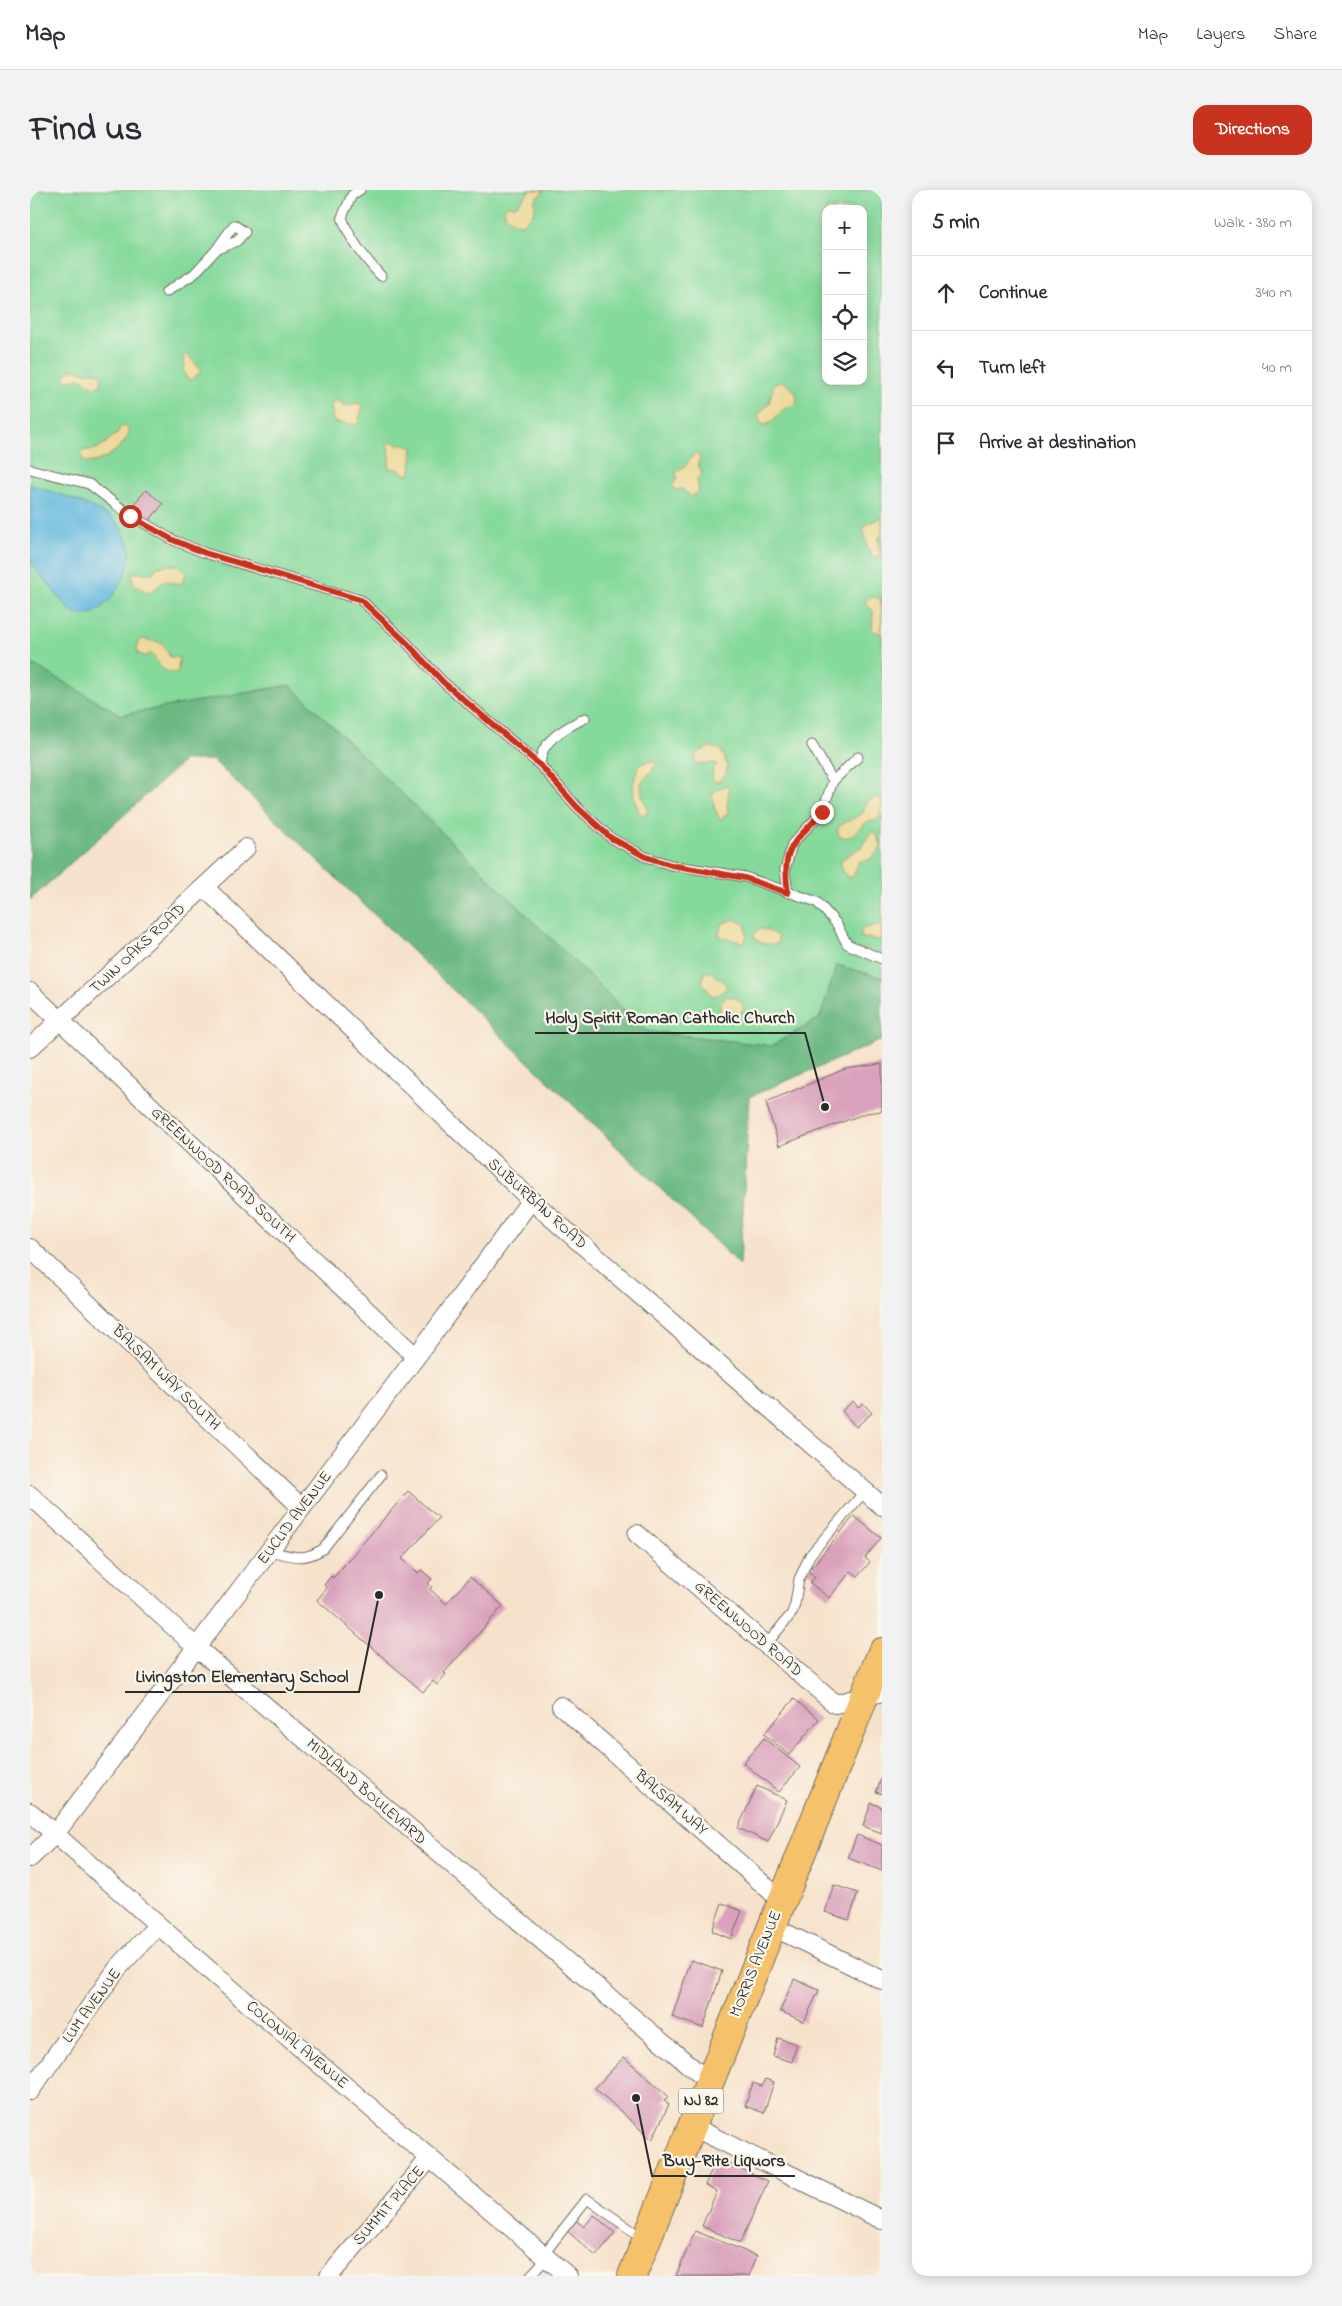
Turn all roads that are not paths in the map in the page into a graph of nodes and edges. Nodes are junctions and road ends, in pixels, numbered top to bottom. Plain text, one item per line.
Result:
1 (360, 190) edge
2 (216, 250) dead end
3 (381, 276) dead end
4 (166, 292) dead end
5 (30, 469) edge
6 (585, 718) dead end
7 (812, 745) dead end
8 (858, 757) dead end
9 (541, 766) junction
10 (832, 782) junction
11 (246, 848) dead end
12 (205, 888) junction
13 (788, 893) junction
14 (882, 959) edge
15 (30, 992) edge
16 (60, 1020) junction
17 (30, 1048) edge
18 (531, 1200) junction
19 (30, 1248) edge
20 (416, 1357) junction
21 (382, 1475) dead end
22 (864, 1490) junction
23 (30, 1495) edge
24 (882, 1506) edge
25 (302, 1508) junction
26 (637, 1534) dead end
27 (270, 1551) junction
28 (766, 1645) junction
29 (197, 1648) junction
30 (882, 1652) edge
31 (874, 1694) edge
32 (561, 1706) dead end
33 (30, 1812) edge
34 (56, 1834) junction
35 (30, 1858) edge
36 (781, 1900) junction
37 (158, 1925) junction
38 (771, 1926) junction
39 (882, 1980) edge
40 (709, 2082) junction
41 (30, 2090) edge
42 (691, 2126) junction
43 (430, 2158) junction
44 (882, 2220) edge
45 (646, 2240) junction
46 (545, 2256) junction
47 (328, 2276) edge
48 (530, 2276) edge
49 (568, 2276) edge
50 (632, 2276) edge

1 - 3 lane
2 - 4 lane
5 - 9 lane
6 - 9 lane
7 - 10 lane
8 - 10 lane
9 - 13 lane
10 - 13 lane
11 - 12 street, TWIN OAKS ROAD
12 - 16 street, TWIN OAKS ROAD
12 - 18 street, SUBURBAN ROAD
13 - 14 lane
15 - 16 street, GREENWOOD ROAD SOUTH
16 - 17 street, TWIN OAKS ROAD
16 - 20 street, GREENWOOD ROAD SOUTH
18 - 20 street, EUCLID AVENUE
18 - 22 street, SUBURBAN ROAD
19 - 25 street, BALSAM WAY SOUTH
20 - 25 street, EUCLID AVENUE
21 - 27 lane
22 - 24 street, SUBURBAN ROAD
22 - 28 lane
23 - 29 street, MIDLAND BOULEVARD
25 - 27 street, EUCLID AVENUE
26 - 28 street, GREENWOOD ROAD
27 - 29 street, EUCLID AVENUE
28 - 31 street, GREENWOOD ROAD
29 - 34 street, EUCLID AVENUE
29 - 40 street, MIDLAND BOULEVARD
30 - 31 main road, MORRIS AVENUE / NJ 82
31 - 36 main road, MORRIS AVENUE / NJ 82
32 - 36 street, BALSAM WAY
33 - 34 street, COLONIAL AVENUE
34 - 35 street, EUCLID AVENUE
34 - 37 street, COLONIAL AVENUE
36 - 38 main road, MORRIS AVENUE / NJ 82
37 - 41 street, LUM AVENUE
37 - 43 street, COLONIAL AVENUE
38 - 39 street
38 - 40 main road, MORRIS AVENUE / NJ 82
40 - 42 main road, MORRIS AVENUE / NJ 82
42 - 44 street
42 - 45 main road, MORRIS AVENUE / NJ 82
43 - 46 street, COLONIAL AVENUE
43 - 47 street, SUMMIT PLACE
45 - 46 lane
45 - 50 main road, MORRIS AVENUE / NJ 82
46 - 48 lane
46 - 49 street, COLONIAL AVENUE

